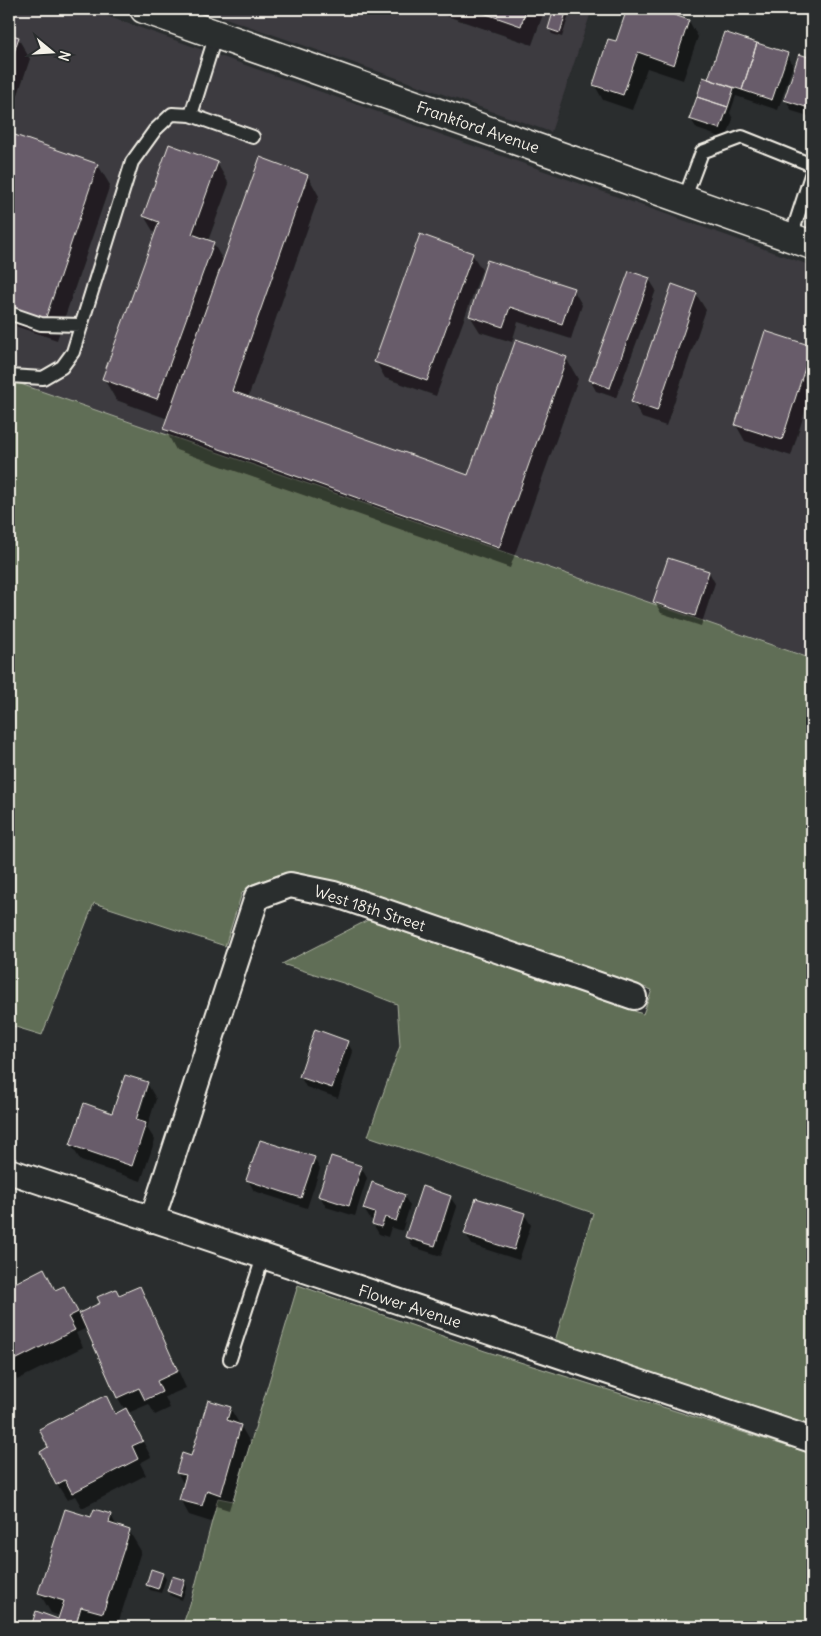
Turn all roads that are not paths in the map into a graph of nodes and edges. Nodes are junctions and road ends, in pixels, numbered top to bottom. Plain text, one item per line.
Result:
1 (144, 9) edge
2 (216, 34) junction
3 (191, 115) junction
4 (253, 137) dead end
5 (812, 165) edge
6 (812, 172) edge
7 (684, 200) junction
8 (801, 241) edge
9 (9, 313) edge
10 (82, 325) junction
11 (9, 376) edge
12 (634, 997) dead end
13 (9, 1171) edge
14 (152, 1220) junction
15 (263, 1257) junction
16 (230, 1359) dead end
17 (812, 1440) edge

1 - 2 main road, Frankford Avenue
2 - 3 lane
2 - 7 main road, Frankford Avenue
3 - 4 lane
3 - 10 lane
5 - 7 lane
6 - 8 lane
7 - 8 main road, Frankford Avenue
9 - 10 lane
10 - 11 lane
12 - 14 street, West 18th Street
13 - 14 street, Flower Avenue
14 - 15 street, Flower Avenue
15 - 16 lane
15 - 17 street, Flower Avenue

